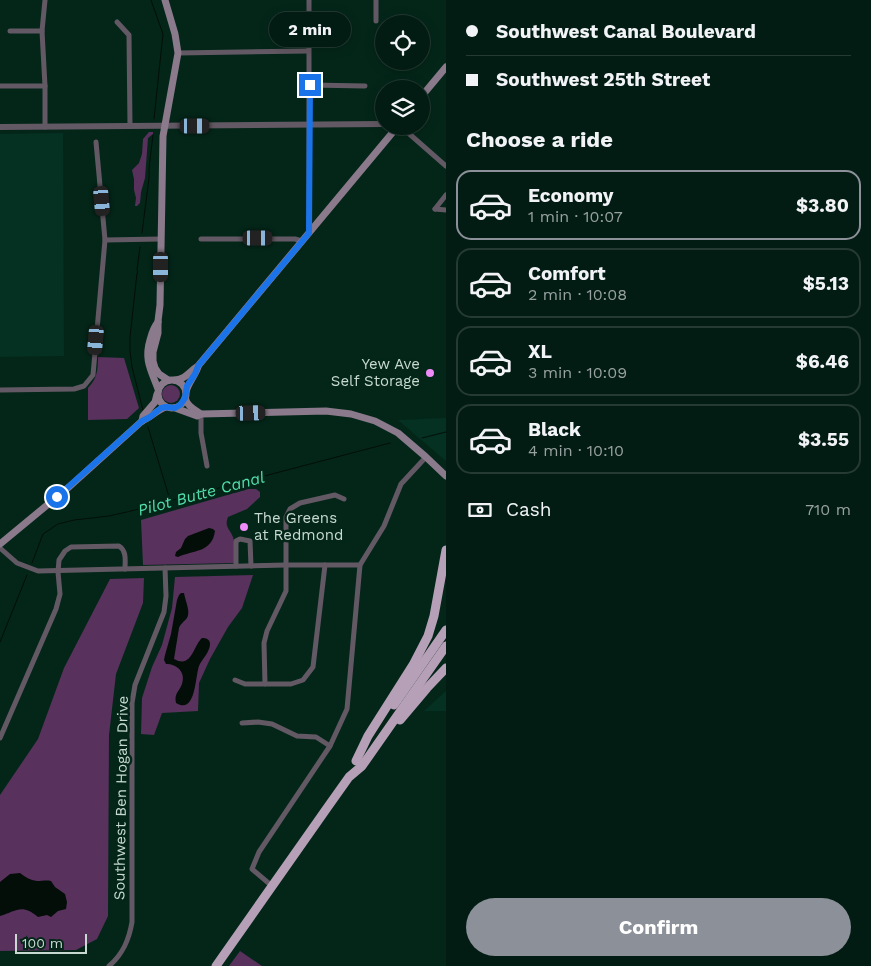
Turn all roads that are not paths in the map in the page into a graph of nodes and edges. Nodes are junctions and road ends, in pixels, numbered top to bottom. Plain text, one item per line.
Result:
1 (45, 0) edge
2 (165, 0) edge
3 (309, 0) edge
4 (376, 0) edge
5 (376, 15) edge
6 (118, 22) dead end
7 (10, 31) dead end
8 (42, 31) junction
9 (308, 51) junction
10 (178, 53) junction
11 (446, 67) edge
12 (310, 85) junction
13 (0, 86) edge
14 (45, 86) junction
15 (365, 86) dead end
16 (430, 86) edge
17 (375, 124) edge
18 (309, 125) junction
19 (130, 126) junction
20 (165, 126) junction
21 (0, 127) edge
22 (45, 127) junction
23 (389, 135) edge
24 (411, 135) edge
25 (96, 142) dead end
26 (446, 166) edge
27 (446, 195) edge
28 (446, 210) edge
29 (309, 233) junction
30 (161, 239) junction
31 (201, 239) dead end
32 (105, 240) junction
33 (302, 241) junction
34 (158, 321) junction
35 (198, 366) junction
36 (172, 380) junction
37 (0, 390) edge
38 (158, 391) junction
39 (185, 395) junction
40 (166, 407) junction
41 (175, 408) junction
42 (201, 414) junction
43 (142, 421) junction
44 (426, 457) junction
45 (207, 466) dead end
46 (446, 476) edge
47 (344, 499) dead end
48 (0, 544) edge
49 (0, 548) edge
50 (446, 550) edge
51 (286, 565) junction
52 (325, 565) junction
53 (360, 565) junction
54 (236, 566) junction
55 (251, 566) junction
56 (166, 568) junction
57 (125, 570) junction
58 (58, 572) junction
59 (446, 630) edge
60 (446, 646) edge
61 (446, 668) edge
62 (235, 680) dead end
63 (265, 684) junction
64 (242, 723) dead end
65 (0, 738) edge
66 (378, 744) junction
67 (330, 746) junction
68 (356, 762) junction
69 (349, 777) junction
70 (272, 886) junction
71 (109, 966) edge
72 (216, 966) edge

1 - 8 street
2 - 10 main road
3 - 9 street
4 - 5 street
6 - 19 street
7 - 8 street
8 - 14 street
9 - 10 street
9 - 12 street
10 - 20 main road
11 - 16 main road
12 - 15 street
12 - 18 street
13 - 14 street
14 - 22 street
17 - 18 street
18 - 20 street
18 - 29 street
19 - 20 street
19 - 22 street
20 - 30 main road
21 - 22 street
23 - 29 main road
24 - 26 street
25 - 32 street
27 - 28 street
29 - 33 main road
30 - 32 street
30 - 34 main road
31 - 33 street
32 - 37 street
33 - 35 main road
34 - 36 main road
34 - 38 main road
35 - 36 main road
35 - 39 main road
36 - 38 main road
36 - 39 main road
38 - 40 main road
38 - 43 main road
39 - 41 main road
39 - 42 main road
40 - 41 main road
40 - 43 main road
41 - 42 main road
42 - 44 main road
42 - 45 street
43 - 48 main road
44 - 46 main road
44 - 53 street
47 - 51 street
49 - 58 street
50 - 68 highway
51 - 52 street
51 - 55 street
51 - 63 street
52 - 53 street
52 - 63 street
53 - 67 street
54 - 55 street
54 - 55 street
54 - 56 street
56 - 57 street
56 - 71 street, Southwest Ben Hogan Drive
57 - 58 street
57 - 58 street
58 - 65 street
59 - 68 highway
60 - 66 highway
61 - 66 highway
62 - 63 street
64 - 67 street
66 - 69 highway
67 - 70 street
68 - 69 highway
69 - 70 highway
70 - 72 highway

